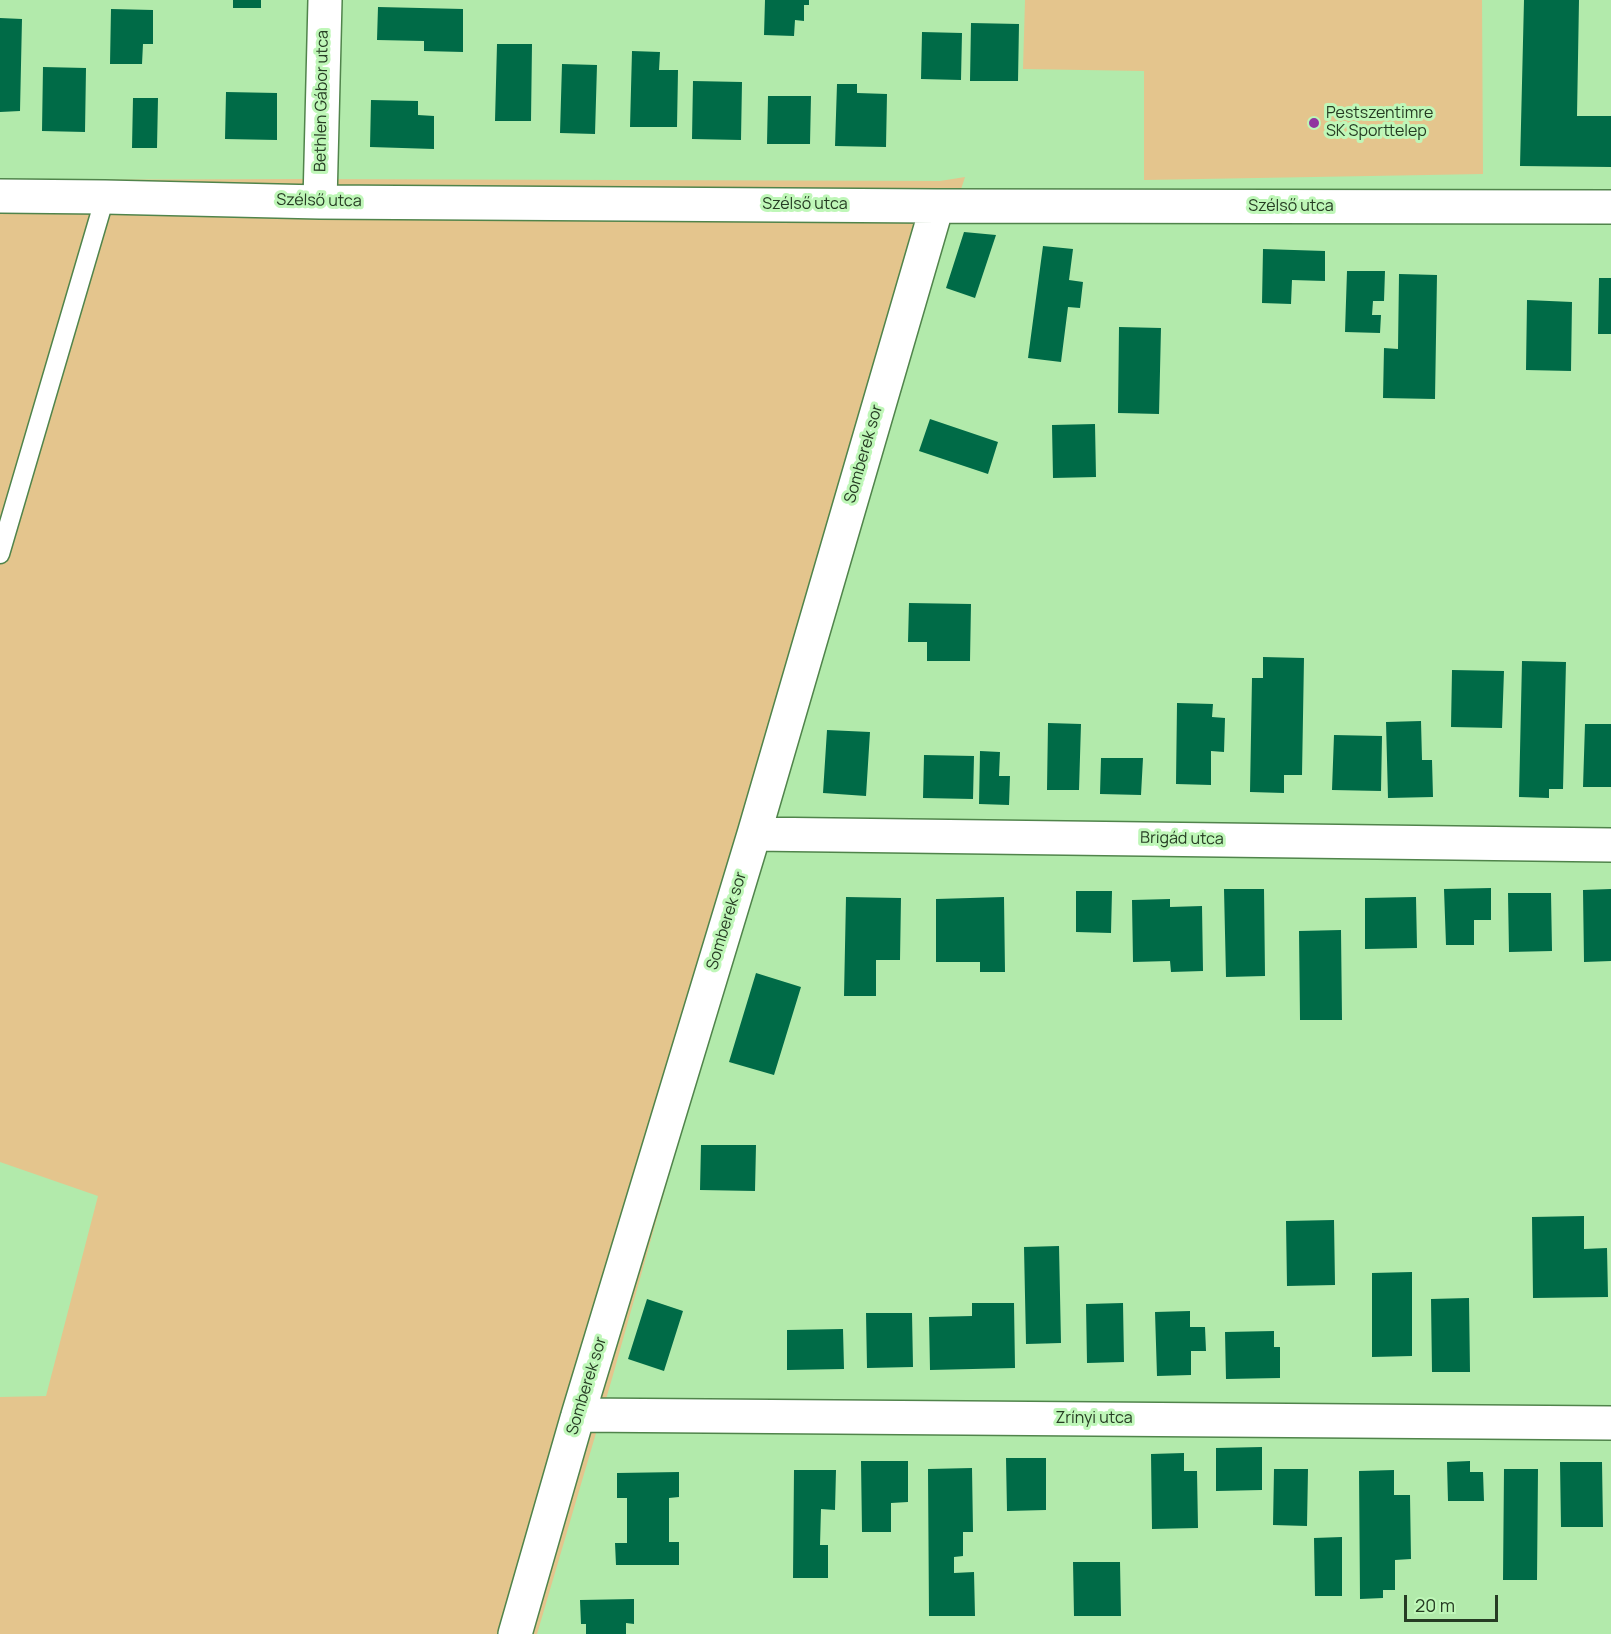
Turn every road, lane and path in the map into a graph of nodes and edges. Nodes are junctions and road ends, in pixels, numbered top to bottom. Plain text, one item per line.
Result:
1 (325, 0) edge
2 (0, 196) edge
3 (105, 197) junction
4 (320, 202) junction
5 (937, 206) junction
6 (1611, 207) edge
7 (0, 554) edge
8 (754, 834) junction
9 (1611, 844) edge
10 (578, 1415) junction
11 (1611, 1423) edge
12 (515, 1634) edge

1 - 4 street, Bethlen Gábor utca
2 - 3 street, Szélső utca
3 - 4 street, Szélső utca
3 - 7 lane
4 - 5 street, Szélső utca
5 - 6 street, Szélső utca
5 - 8 street, Somberek sor
8 - 9 street, Brigád utca
8 - 10 street, Somberek sor
10 - 11 street, Zrínyi utca
10 - 12 street, Somberek sor

